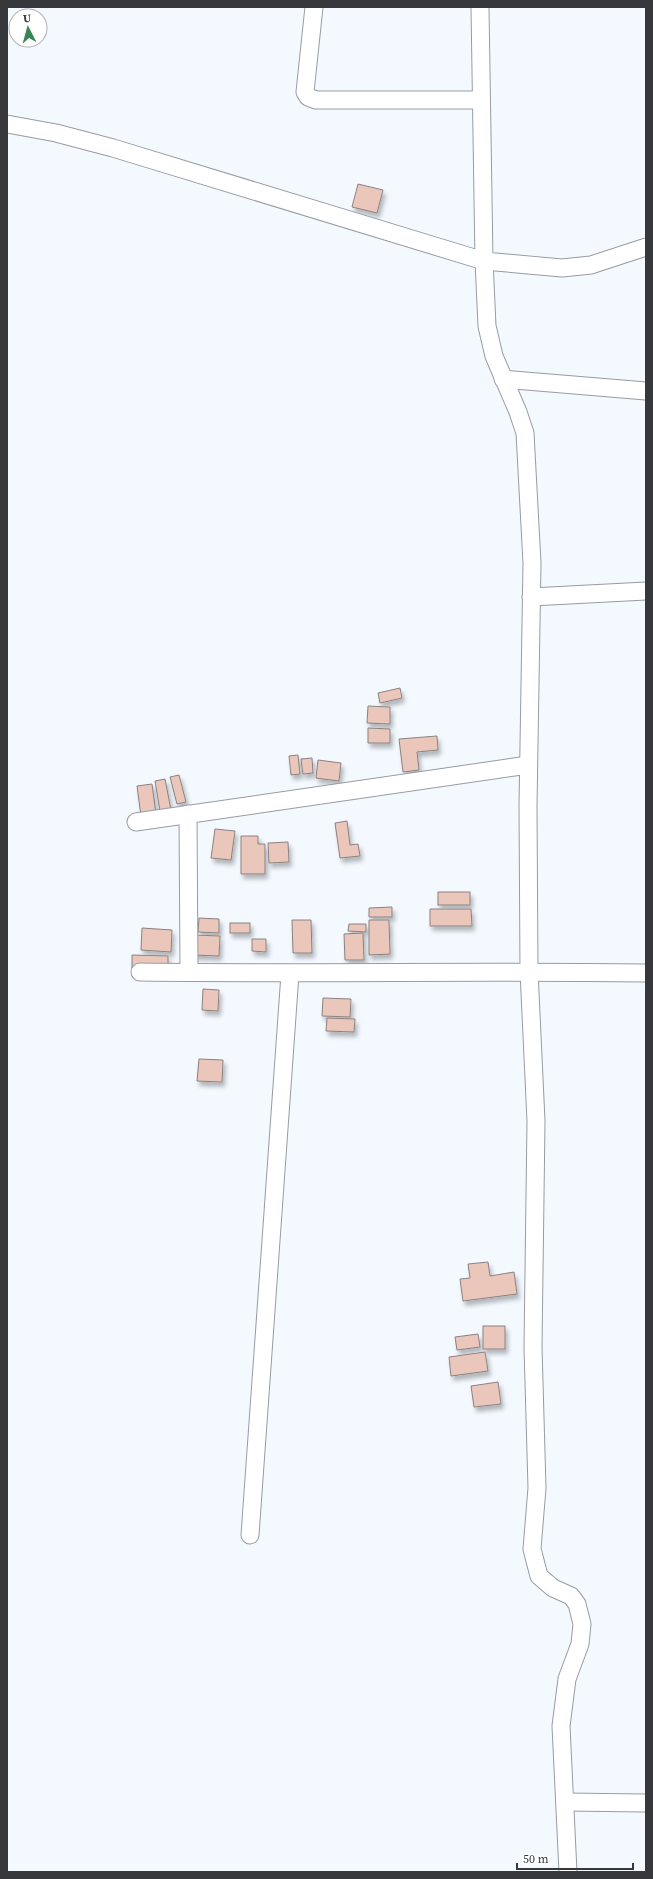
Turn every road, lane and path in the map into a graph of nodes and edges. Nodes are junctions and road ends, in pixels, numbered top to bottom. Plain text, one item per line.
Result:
1 (314, 7) edge
2 (477, 7) edge
3 (480, 7) edge
4 (481, 100) junction
5 (7, 124) edge
6 (646, 246) edge
7 (484, 261) junction
8 (503, 379) junction
9 (646, 391) edge
10 (646, 591) edge
11 (531, 597) junction
12 (528, 765) junction
13 (188, 814) junction
14 (136, 822) dead end
15 (529, 971) junction
16 (140, 972) dead end
17 (190, 972) junction
18 (646, 973) edge
19 (290, 974) junction
20 (250, 1535) dead end
21 (565, 1802) junction
22 (646, 1803) edge
23 (568, 1872) edge

1 - 4 street
2 - 3 street
3 - 4 street
4 - 7 street
5 - 7 street
6 - 7 street
7 - 8 street
8 - 9 street
8 - 11 street
10 - 11 street
11 - 12 street
12 - 13 street
12 - 15 street
13 - 14 street
13 - 17 street
15 - 18 street
15 - 19 street
15 - 21 street
16 - 17 street
17 - 19 street
19 - 20 street
21 - 22 street
21 - 23 street

